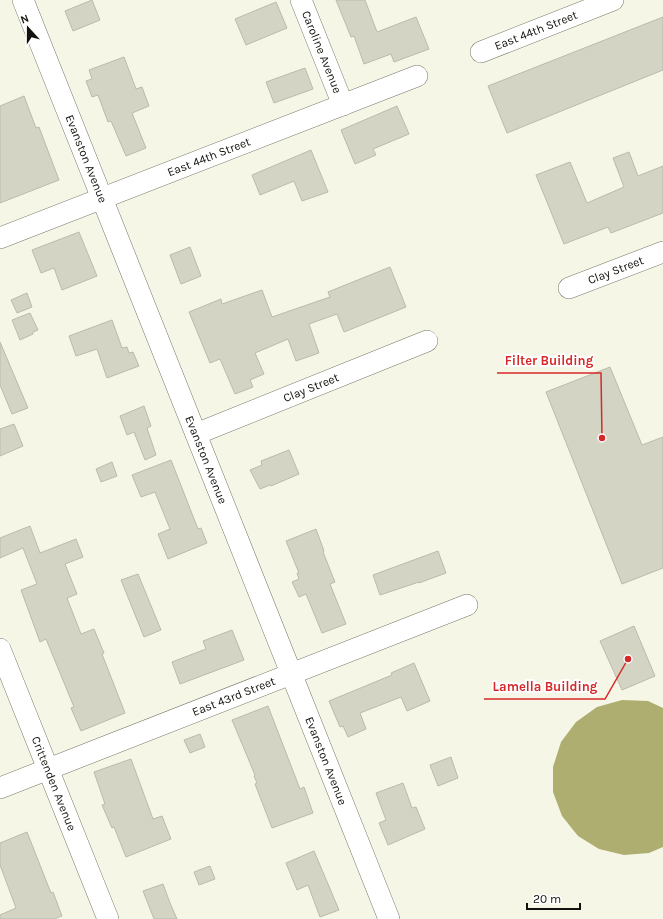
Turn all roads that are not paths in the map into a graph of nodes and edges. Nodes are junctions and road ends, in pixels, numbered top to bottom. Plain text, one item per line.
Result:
1 (23, 0) edge
2 (300, 0) edge
3 (613, 0) edge
4 (481, 52) dead end
5 (417, 76) dead end
6 (342, 105) junction
7 (102, 198) junction
8 (0, 238) edge
9 (663, 252) edge
10 (569, 288) dead end
11 (427, 342) dead end
12 (196, 434) junction
13 (467, 605) dead end
14 (0, 649) edge
15 (291, 674) junction
16 (48, 769) junction
17 (0, 788) edge
18 (108, 919) edge
19 (389, 919) edge

1 - 7 street, Evanston Avenue
2 - 6 street, Caroline Avenue
3 - 4 street, East 44th Street
5 - 6 street, East 44th Street
6 - 7 street, East 44th Street
7 - 8 street, East 44th Street
7 - 12 street, Evanston Avenue
9 - 10 street, Clay Street
11 - 12 street, Clay Street
12 - 15 street, Evanston Avenue
13 - 15 street, East 43rd Street
14 - 16 street, Crittenden Avenue
15 - 16 street, East 43rd Street
15 - 19 street, Evanston Avenue
16 - 17 street, East 43rd Street
16 - 18 street, Crittenden Avenue

